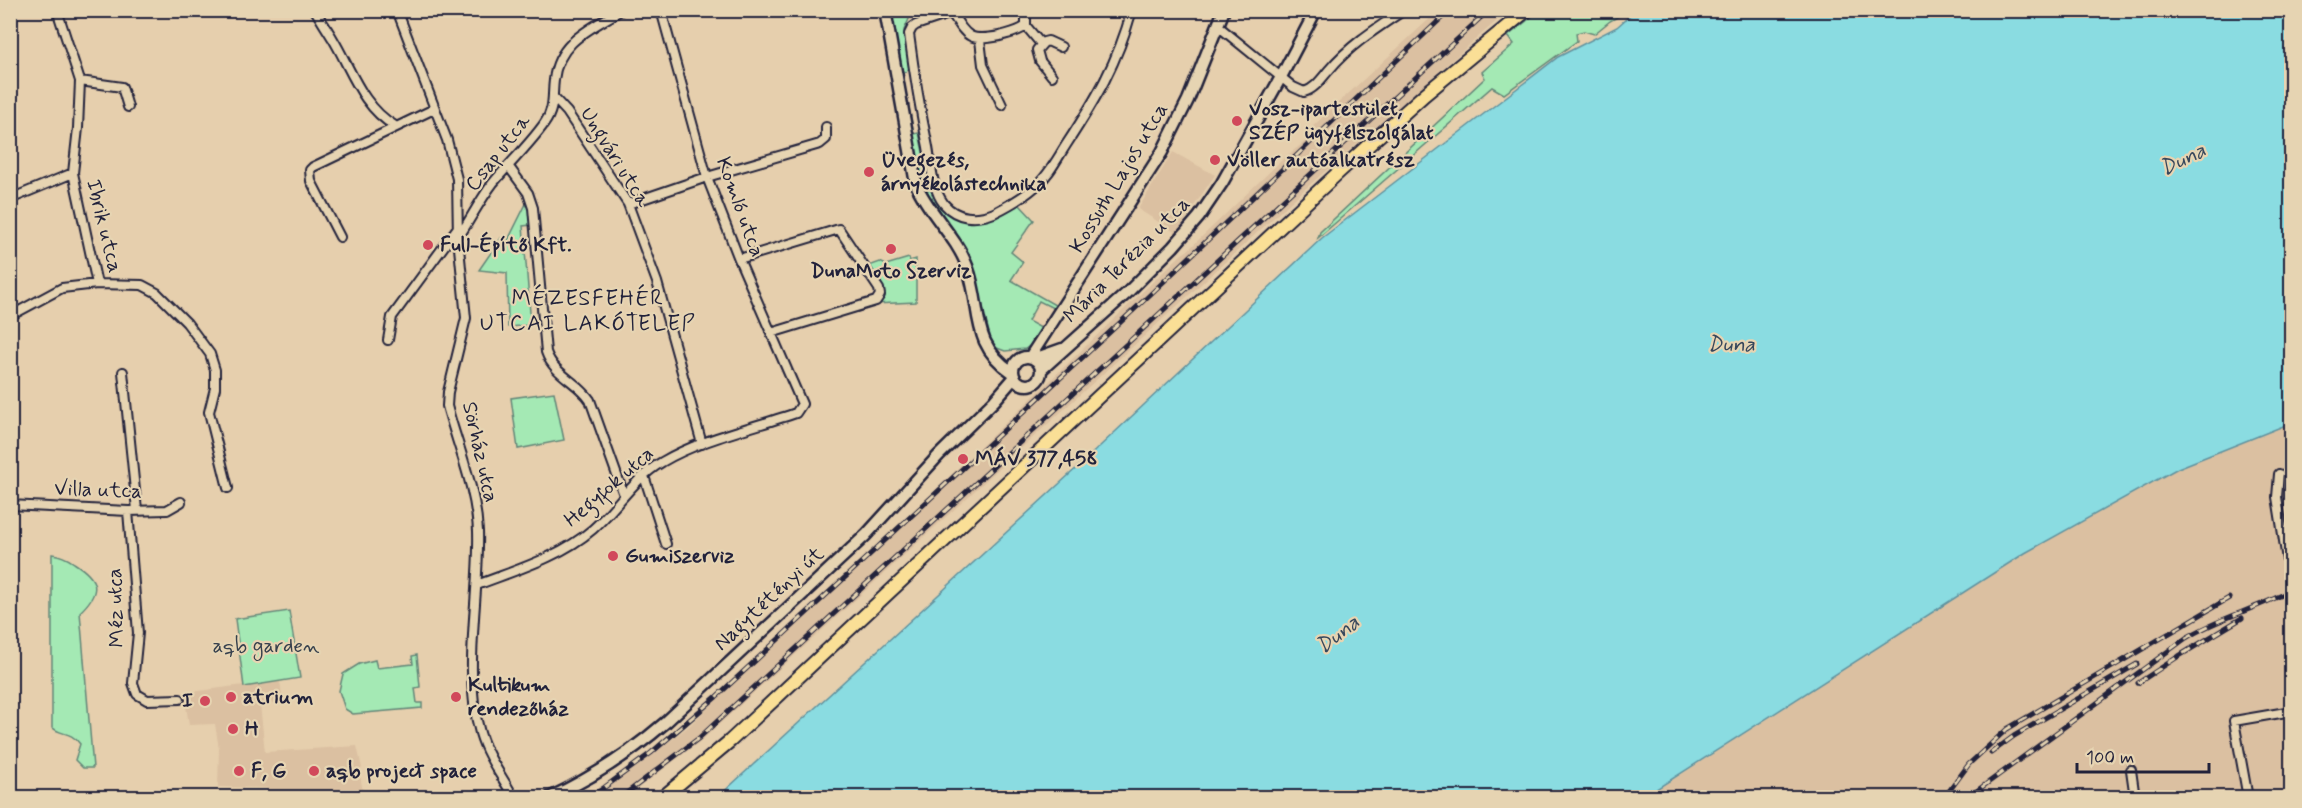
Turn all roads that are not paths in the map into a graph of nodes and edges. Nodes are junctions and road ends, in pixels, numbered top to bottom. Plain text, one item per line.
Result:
1 (57, 10) edge
2 (315, 10) edge
3 (397, 10) edge
4 (621, 10) edge
5 (661, 10) edge
6 (885, 10) edge
7 (1026, 10) edge
8 (1132, 10) edge
9 (1224, 10) edge
10 (1316, 10) edge
11 (1404, 10) edge
12 (1527, 10) edge
13 (951, 12) edge
14 (1026, 26) junction
15 (1218, 26) junction
16 (980, 40) junction
17 (1041, 44) junction
18 (1061, 47) dead end
19 (1052, 76) dead end
20 (1281, 77) junction
21 (915, 80) junction
22 (80, 81) junction
23 (898, 83) junction
24 (554, 98) junction
25 (1002, 105) dead end
26 (128, 107) dead end
27 (434, 109) junction
28 (395, 126) junction
29 (826, 127) dead end
30 (509, 167) junction
31 (73, 173) junction
32 (707, 177) junction
33 (10, 199) edge
34 (628, 204) junction
35 (458, 227) junction
36 (340, 237) dead end
37 (458, 237) junction
38 (739, 259) junction
39 (97, 284) junction
40 (10, 316) edge
41 (771, 333) junction
42 (388, 340) dead end
43 (1068, 347) junction
44 (990, 352) junction
45 (1028, 358) junction
46 (1041, 370) junction
47 (123, 372) dead end
48 (1013, 375) junction
49 (1025, 385) junction
50 (994, 401) junction
51 (800, 409) joint
52 (702, 444) junction
53 (2279, 474) dead end
54 (644, 476) junction
55 (228, 488) dead end
56 (624, 495) junction
57 (181, 502) dead end
58 (10, 505) edge
59 (137, 510) junction
60 (128, 511) junction
61 (666, 544) dead end
62 (477, 585) junction
63 (2292, 591) edge
64 (180, 699) dead end
65 (2292, 711) edge
66 (2131, 770) dead end
67 (514, 798) edge
68 (549, 798) edge
69 (662, 798) edge
70 (2136, 798) edge
71 (2248, 798) edge

1 - 22 street, Ibrik utca
2 - 28 street
3 - 27 street, Sörház utca
4 - 24 street, Csap utca
5 - 32 street, Komló utca
6 - 23 main road
7 - 14 street
8 - 21 street
9 - 15 main road, Kossuth Lajos utca
10 - 20 main road, Mária Terézia utca
11 - 20 street
12 - 69 main road
13 - 16 street
13 - 21 street
14 - 16 street
14 - 17 street
15 - 20 street
15 - 45 main road, Kossuth Lajos utca
16 - 25 street
17 - 18 street
17 - 19 street
20 - 43 main road, Mária Terézia utca
21 - 23 street
22 - 26 street
22 - 31 street, Ibrik utca
23 - 44 main road
24 - 30 street, Csap utca
24 - 34 street, Ungvári utca
27 - 28 street
27 - 35 street, Sörház utca
28 - 36 street
29 - 32 street
30 - 37 street, Csap utca
30 - 56 street
31 - 33 street
31 - 39 street, Ibrik utca
32 - 34 street
32 - 38 street, Komló utca
34 - 52 street, Ungvári utca
35 - 37 street, Sörház utca
35 - 42 street
37 - 62 street, Sörház utca
38 - 41 street, Komló utca
38 - 41 street
39 - 40 street
39 - 55 street, Ibrik utca
41 - 51 street, Komló utca
43 - 45 main road, Mária Terézia utca
43 - 46 main road, Mária Terézia utca
44 - 45 main road
44 - 48 main road
45 - 46 main road
45 - 48 main road, Kossuth Lajos utca
46 - 49 main road, Mária Terézia utca
47 - 59 street
48 - 49 main road
48 - 50 main road, Nagytétényi út
49 - 50 main road, Nagytétényi út
50 - 68 main road, Nagytétényi út
51 - 52 street, Hegyfok utca
52 - 54 street, Hegyfok utca
53 - 63 street
54 - 56 street, Hegyfok utca
54 - 61 street
56 - 62 street, Hegyfok utca
57 - 59 street, Villa utca
58 - 60 street, Villa utca
59 - 60 street, Villa utca
60 - 64 street, Méz utca
62 - 67 street, Sörház utca
65 - 71 street
66 - 70 street

